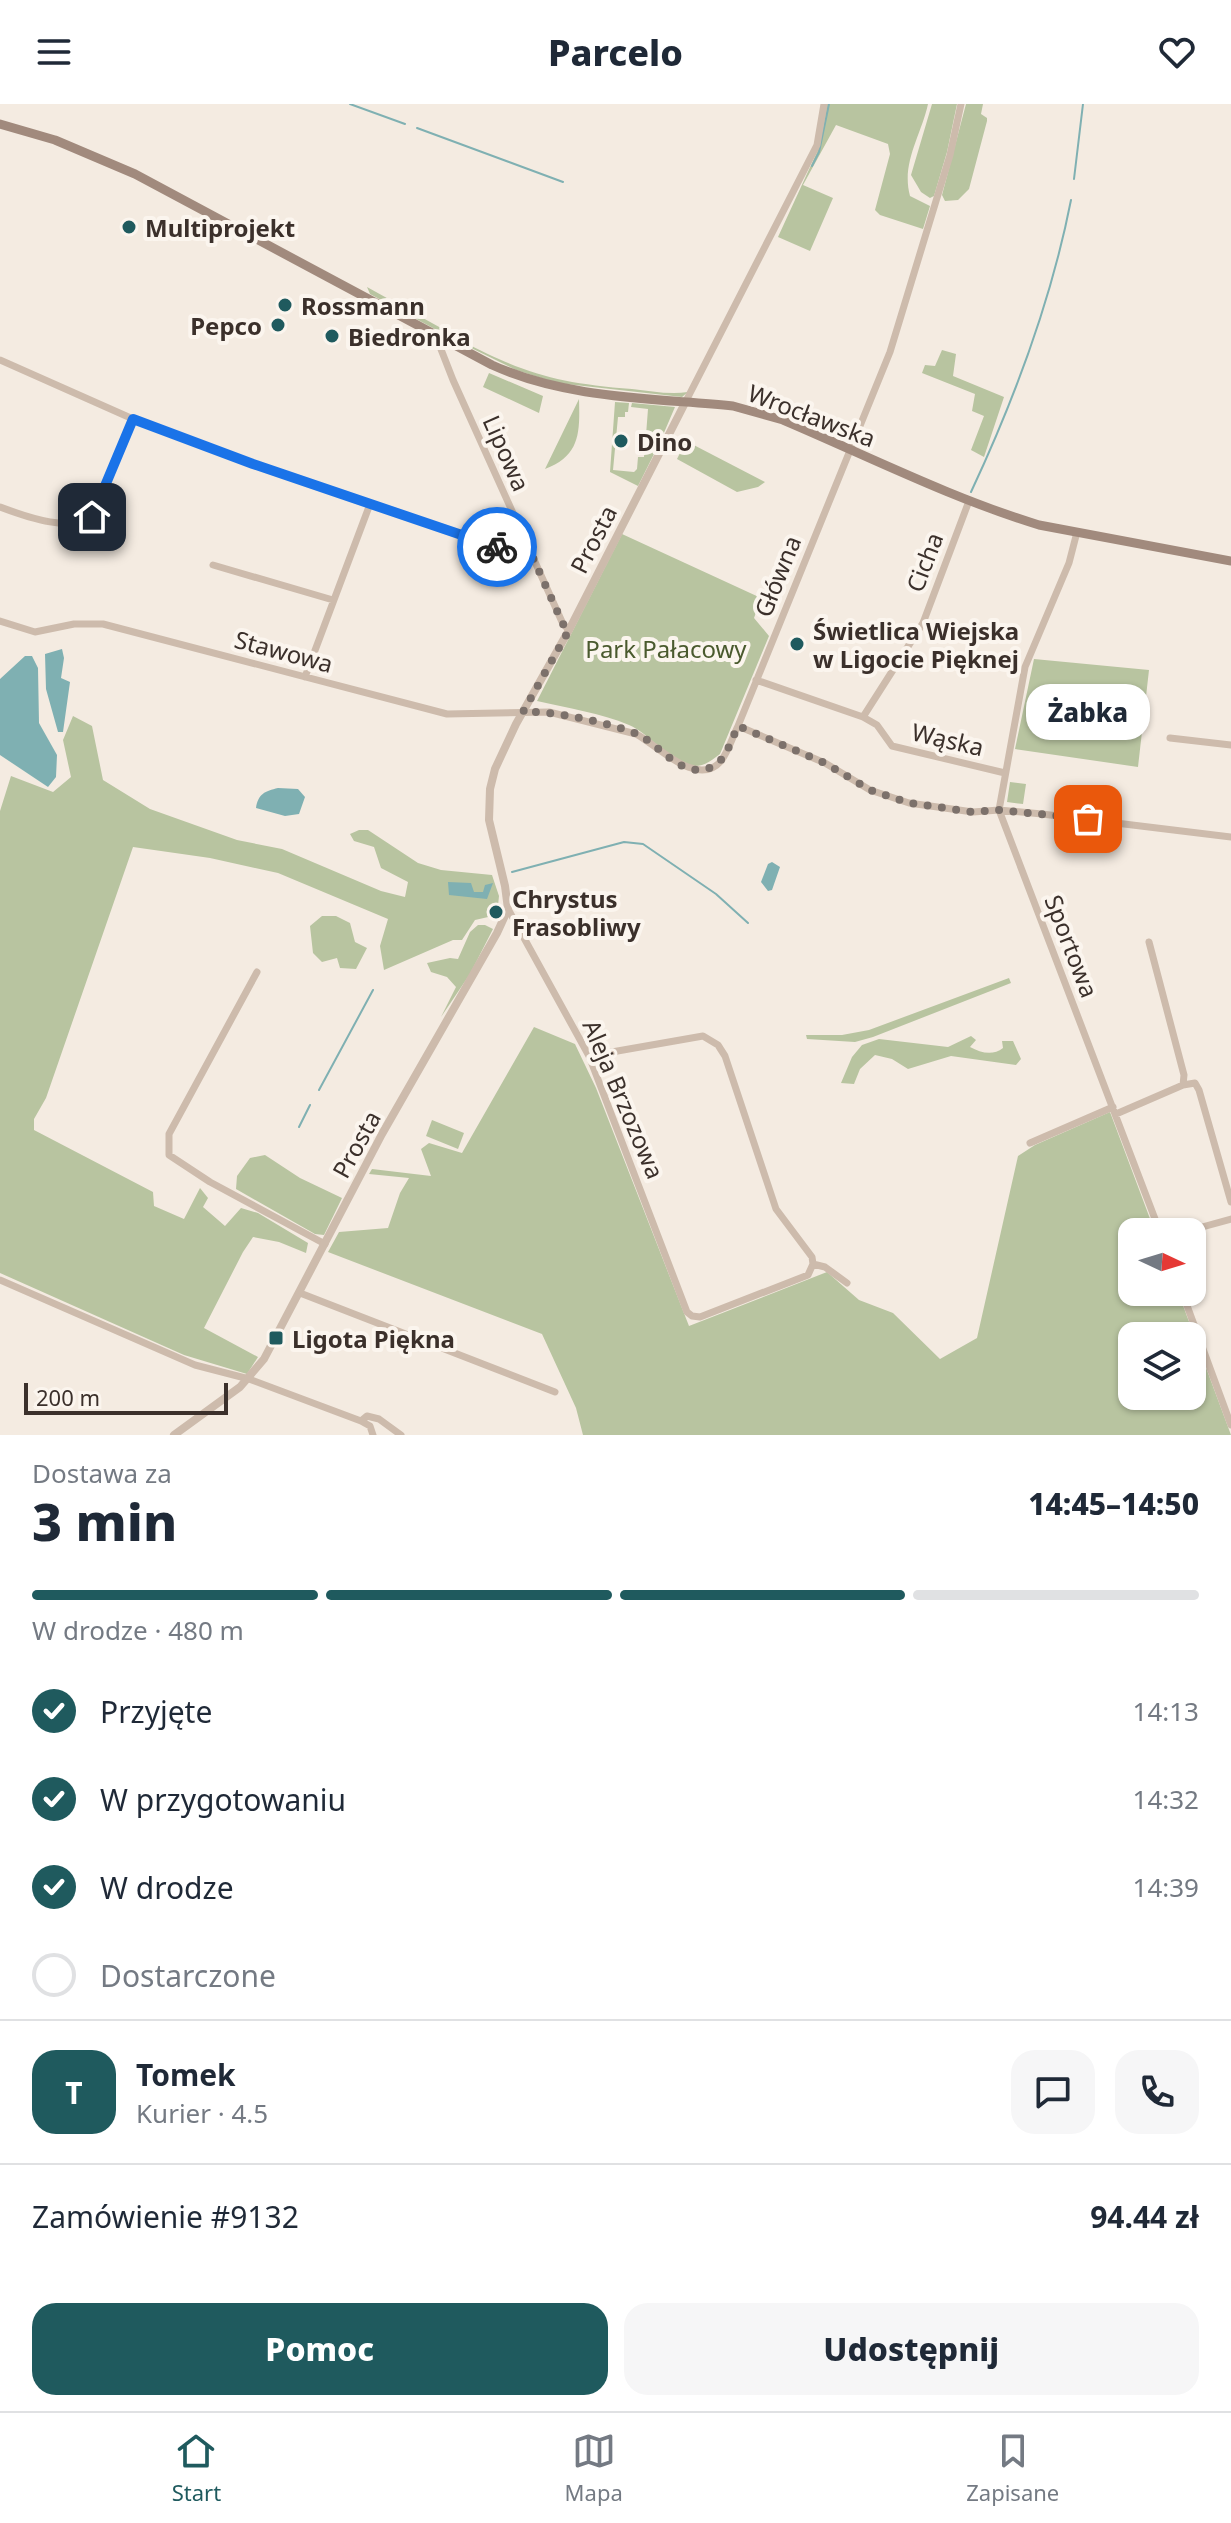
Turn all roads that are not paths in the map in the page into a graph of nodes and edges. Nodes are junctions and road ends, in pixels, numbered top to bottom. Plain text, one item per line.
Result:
1 (824, 104) edge
2 (961, 104) edge
3 (0, 124) edge
4 (435, 334) junction
5 (0, 360) edge
6 (686, 401) junction
7 (133, 419) junction
8 (851, 449) junction
9 (969, 501) junction
10 (370, 504) junction
11 (0, 507) edge
12 (1077, 532) junction
13 (529, 549) junction
14 (1231, 561) edge
15 (213, 565) dead end
16 (333, 600) junction
17 (0, 621) edge
18 (569, 630) junction
19 (305, 677) junction
20 (756, 680) junction
21 (523, 712) junction
22 (863, 717) junction
23 (738, 726) junction
24 (1170, 738) dead end
25 (1231, 745) edge
26 (1005, 773) junction
27 (999, 810) junction
28 (1231, 837) edge
29 (508, 909) junction
30 (1149, 942) dead end
31 (257, 972) dead end
32 (589, 1056) junction
33 (1183, 1085) junction
34 (1114, 1111) junction
35 (1030, 1143) dead end
36 (1231, 1202) edge
37 (1155, 1218) edge
38 (1231, 1219) edge
39 (1206, 1226) edge
40 (325, 1244) junction
41 (813, 1264) junction
42 (0, 1280) edge
43 (847, 1283) dead end
44 (300, 1293) junction
45 (1187, 1306) edge
46 (249, 1379) junction
47 (555, 1392) dead end
48 (361, 1421) junction
49 (1231, 1425) edge
50 (174, 1435) edge
51 (373, 1435) edge
52 (401, 1435) edge

1 - 6 street, Prosta
2 - 8 street, Główna
3 - 4 main road, Wrocławska
4 - 6 main road, Wrocławska
4 - 13 street, Lipowa
5 - 7 street
6 - 8 main road, Wrocławska
6 - 18 street, Prosta
7 - 10 street
7 - 11 street
8 - 9 main road, Wrocławska
8 - 20 street, Główna
9 - 12 main road, Wrocławska
9 - 22 street, Cicha
10 - 13 street
10 - 16 street
12 - 14 main road, Wrocławska
12 - 26 street
13 - 18 street, Lipowa
15 - 16 street
16 - 19 street
17 - 19 street, Stawowa
18 - 21 street, Prosta
19 - 21 street, Stawowa
20 - 22 street, Wąska
20 - 23 street, Główna
21 - 23 street, Główna
21 - 29 street, Prosta
22 - 26 street, Wąska
23 - 27 street
24 - 25 street
26 - 27 street
27 - 28 street
27 - 34 street, Sportowa
29 - 32 street, Aleja Brzozowa
29 - 40 street, Prosta
30 - 33 street
31 - 40 street
32 - 41 street
32 - 41 street, Aleja Brzozowa
33 - 34 street
33 - 36 street
34 - 35 street
34 - 37 street, Sportowa
38 - 39 street
40 - 44 street, Prosta
41 - 43 street
42 - 46 street
44 - 46 street, Prosta
44 - 47 street
45 - 49 street
46 - 48 street
46 - 50 street, Prosta
48 - 51 street
48 - 52 street

